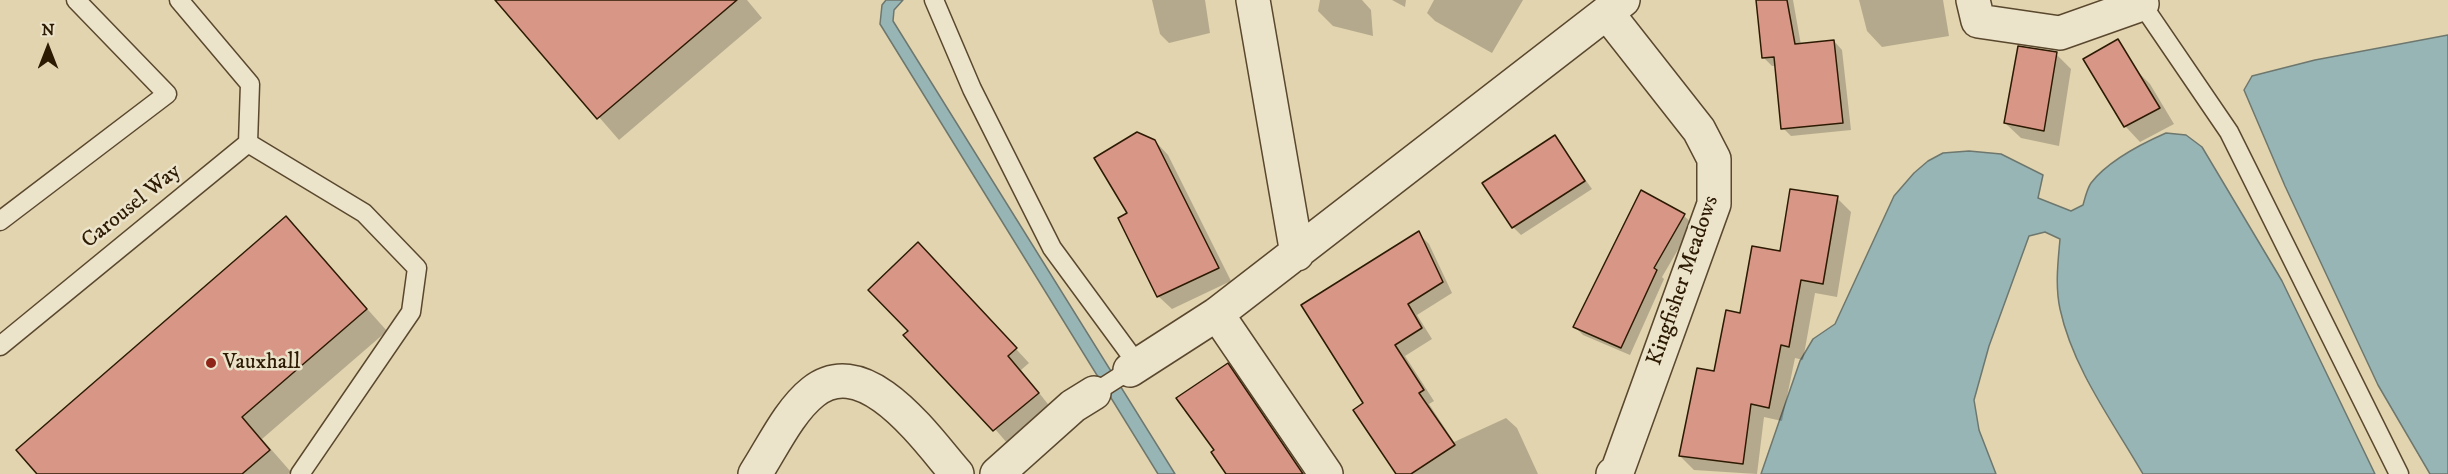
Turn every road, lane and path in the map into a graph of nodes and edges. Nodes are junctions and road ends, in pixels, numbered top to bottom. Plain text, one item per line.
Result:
1 (76, 0) edge
2 (179, 0) edge
3 (934, 0) edge
4 (1253, 0) edge
5 (1973, 0) edge
6 (2140, 2) edge
7 (1615, 6) edge
8 (248, 143) junction
9 (0, 221) edge
10 (1297, 254) junction
11 (1217, 314) junction
12 (0, 346) edge
13 (1134, 368) junction
14 (1094, 393) joint
15 (1616, 473) edge
16 (300, 474) edge
17 (755, 474) edge
18 (957, 474) edge
19 (997, 474) edge
20 (1326, 474) edge
21 (2399, 474) edge

1 - 9 lane
2 - 8 lane
3 - 13 lane
4 - 10 street
5 - 6 street
6 - 21 lane
7 - 10 street, Kingfisher Meadows
7 - 15 street, Kingfisher Meadows
8 - 12 lane, Carousel Way
8 - 16 lane
10 - 11 street, Kingfisher Meadows
11 - 13 street, Kingfisher Meadows
11 - 20 street
13 - 14 lane
14 - 19 street
17 - 18 street

